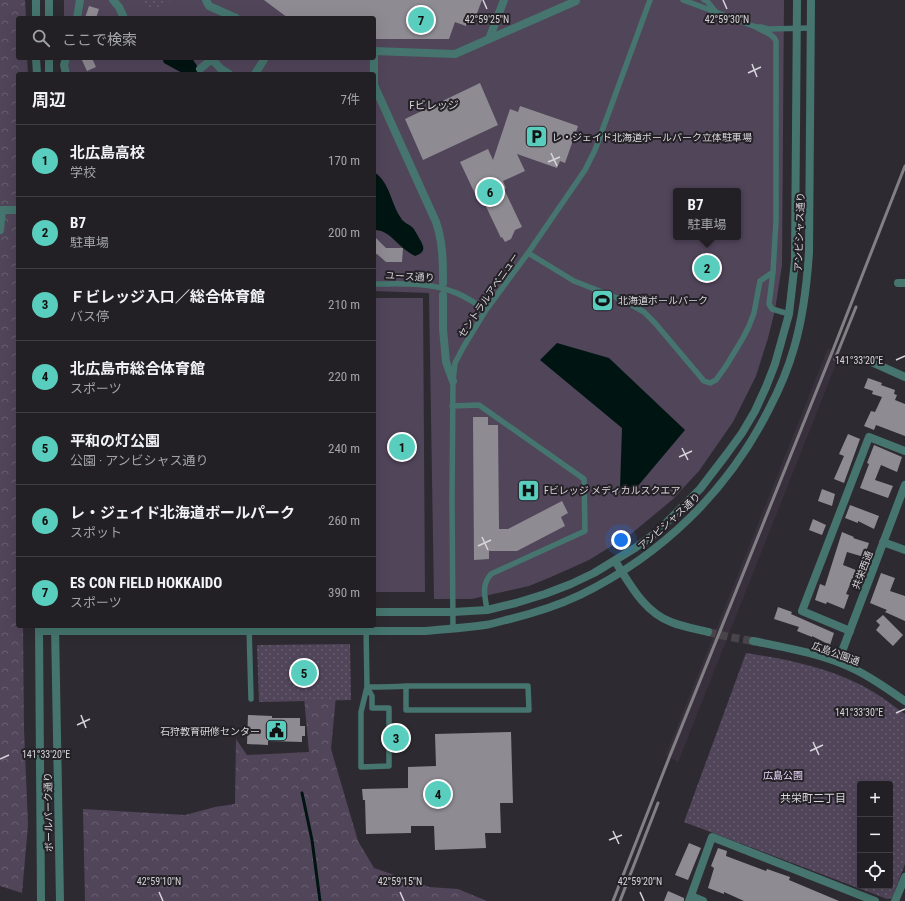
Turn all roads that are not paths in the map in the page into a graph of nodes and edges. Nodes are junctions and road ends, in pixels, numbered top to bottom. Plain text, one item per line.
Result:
1 (36, 0) edge
2 (49, 0) edge
3 (80, 0) edge
4 (113, 0) edge
5 (206, 0) edge
6 (504, 0) edge
7 (576, 0) edge
8 (650, 0) edge
9 (683, 0) edge
10 (704, 0) edge
11 (797, 0) edge
12 (811, 0) edge
13 (717, 13) junction
14 (221, 15) edge
15 (36, 16) edge
16 (49, 16) edge
17 (77, 16) edge
18 (123, 16) edge
19 (756, 28) junction
20 (797, 28) junction
21 (811, 28) junction
22 (489, 39) junction
23 (376, 51) edge
24 (36, 60) edge
25 (49, 60) edge
26 (210, 60) edge
27 (214, 60) edge
28 (264, 60) edge
29 (374, 60) edge
30 (200, 69) dead end
31 (37, 72) edge
32 (49, 72) edge
33 (226, 72) edge
34 (256, 72) edge
35 (374, 72) edge
36 (376, 98) edge
37 (1, 210) edge
38 (16, 210) edge
39 (0, 230) edge
40 (528, 253) junction
41 (773, 272) junction
42 (443, 283) dead end
43 (376, 284) edge
44 (443, 295) dead end
45 (486, 310) junction
46 (789, 314) junction
47 (864, 358) dead end
48 (905, 377) edge
49 (453, 381) junction
50 (452, 406) junction
51 (905, 451) edge
52 (905, 485) edge
53 (883, 542) junction
54 (905, 550) edge
55 (615, 561) junction
56 (622, 572) junction
57 (487, 610) junction
58 (376, 612) edge
59 (452, 612) junction
60 (55, 628) edge
61 (39, 629) edge
62 (249, 629) edge
63 (366, 629) edge
64 (453, 629) junction
65 (850, 631) junction
66 (708, 632) tunnel mouth
67 (753, 641) tunnel mouth
68 (838, 662) junction
69 (406, 686) junction
70 (367, 687) junction
71 (251, 699) dead end
72 (905, 701) edge
73 (905, 877) edge
74 (690, 899) edge
75 (41, 901) edge
76 (60, 901) edge
77 (703, 901) edge
78 (875, 901) edge
79 (895, 901) edge

1 - 15 street
2 - 16 street
3 - 17 street
4 - 18 street
5 - 14 street
6 - 22 street
7 - 22 street
8 - 40 lane, セントラルアベニュー
9 - 13 lane
10 - 13 lane
11 - 20 street, アンビシャス通り
12 - 21 street, アンビシャス通り
13 - 19 lane
19 - 20 lane
19 - 41 lane
20 - 21 lane
20 - 46 street, アンビシャス通り
21 - 56 street, アンビシャス通り
22 - 23 street
24 - 31 street
25 - 32 street
26 - 30 street
27 - 33 street
28 - 34 street
29 - 35 street
36 - 42 street
37 - 38 street
37 - 39 street
40 - 41 lane
40 - 45 lane, セントラルアベニュー
41 - 46 lane
43 - 45 lane, ユース通り
44 - 49 street
45 - 49 lane, セントラルアベニュー
46 - 55 street, アンビシャス通り
47 - 48 street
49 - 50 lane, セントラルアベニュー
50 - 57 lane
50 - 59 lane, セントラルアベニュー
51 - 65 street
52 - 53 street, 共栄西通
53 - 54 street
53 - 65 street, 共栄西通
55 - 56 street
55 - 57 street, アンビシャス通り
56 - 64 street, アンビシャス通り
56 - 66 street
57 - 59 street, アンビシャス通り
58 - 59 street, アンビシャス通り
59 - 64 lane, セントラルアベニュー
60 - 61 street, アンビシャス通り
60 - 62 street, アンビシャス通り
60 - 76 street, ボールパーク通り
61 - 75 street, ボールパーク通り
62 - 63 street, アンビシャス通り
62 - 71 lane
63 - 64 street, アンビシャス通り
63 - 70 lane
65 - 68 street, 共栄西通
67 - 68 street, 広島公園通
68 - 72 street, 広島公園通
69 - 69 lane
69 - 70 lane
70 - 70 lane
73 - 79 street
74 - 77 street
74 - 78 street

